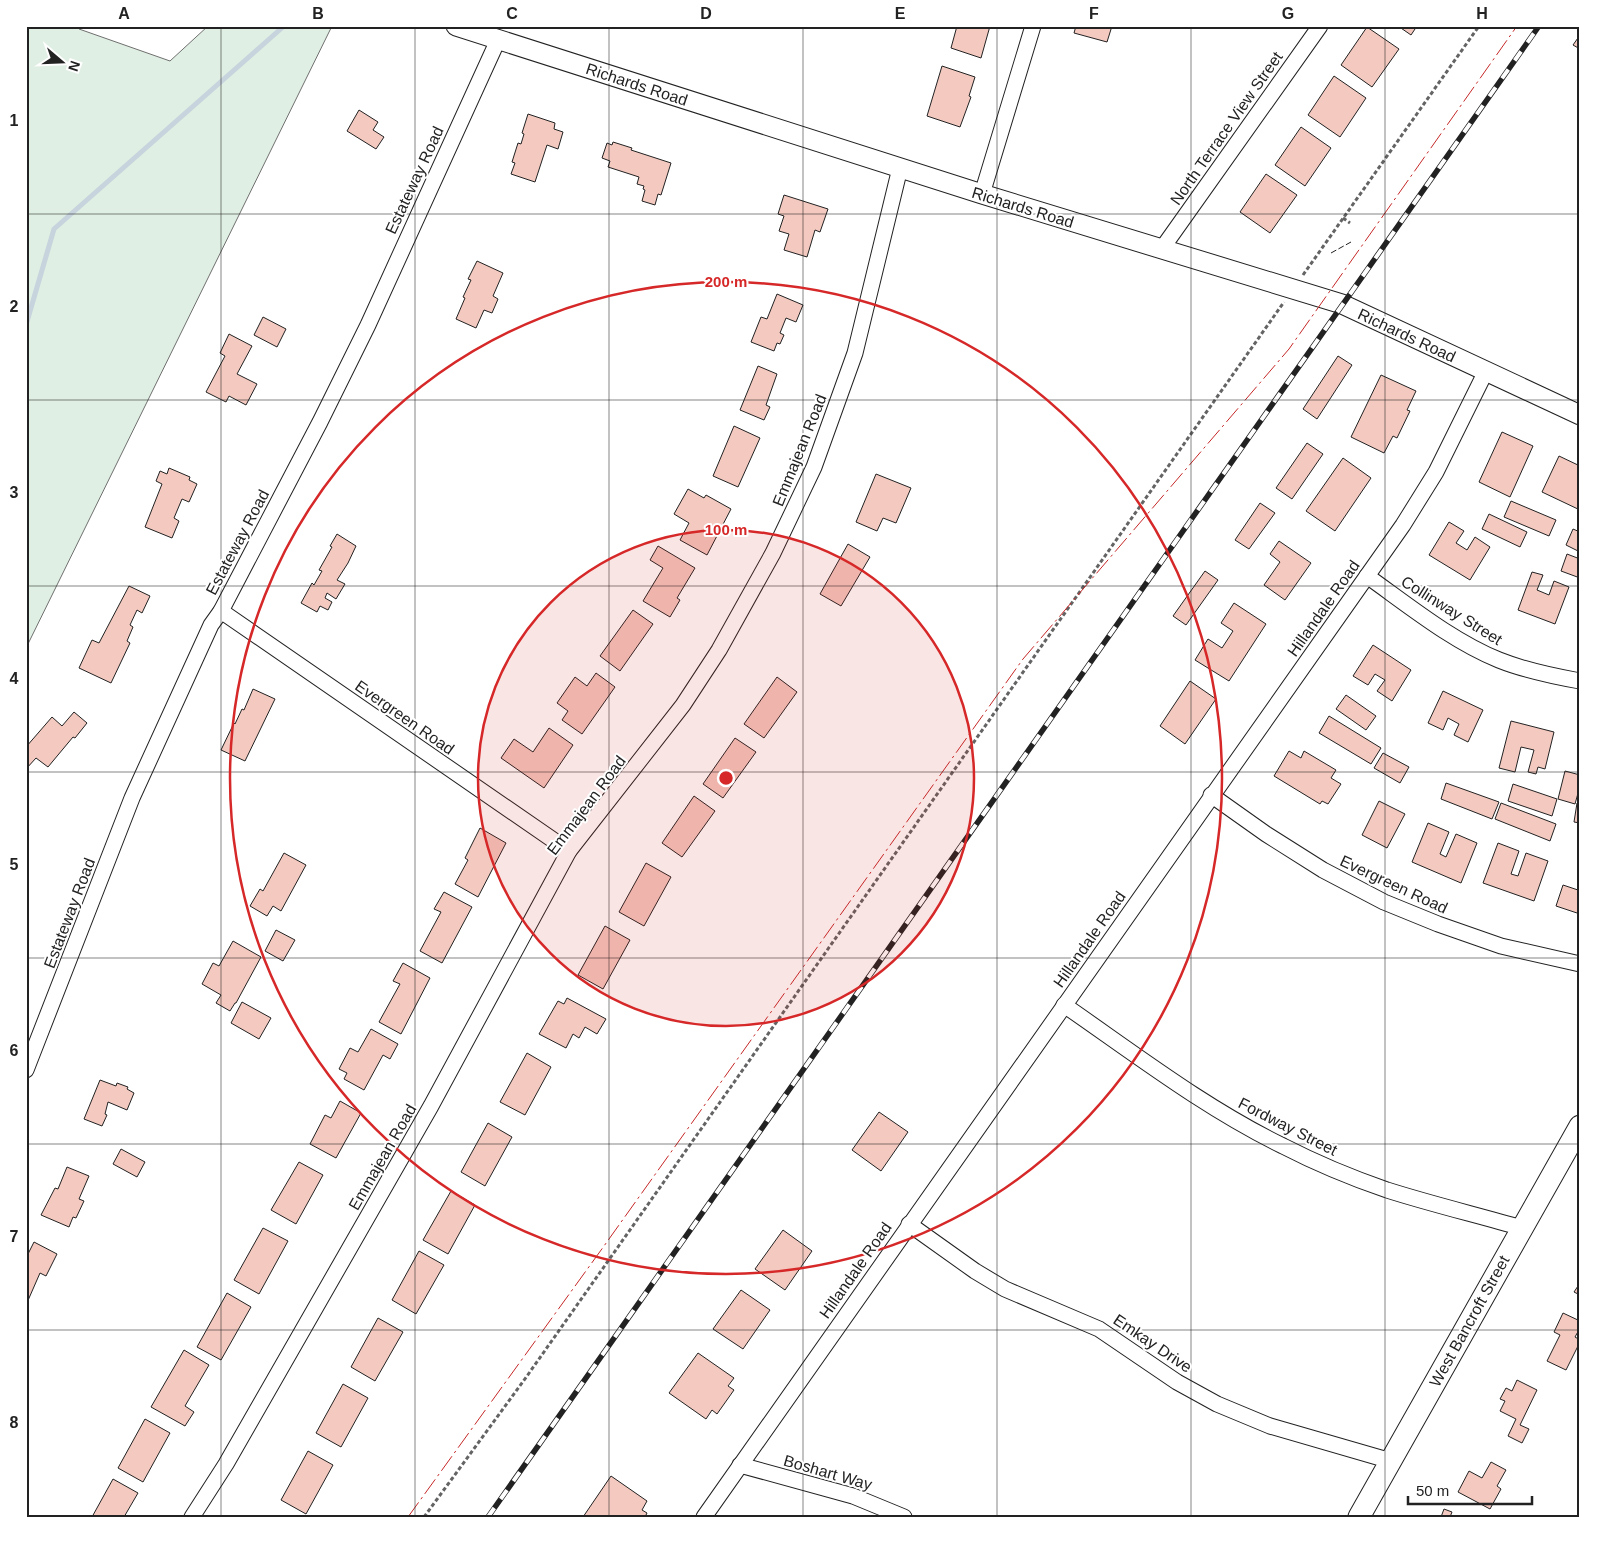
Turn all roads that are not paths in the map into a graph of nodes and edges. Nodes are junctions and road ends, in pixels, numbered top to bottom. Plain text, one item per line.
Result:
1 (456, 26) edge
2 (1033, 26) edge
3 (1320, 26) edge
4 (498, 40) junction
5 (900, 168) junction
6 (982, 194) junction
7 (1161, 250) junction
8 (1486, 371) junction
9 (1580, 415) edge
10 (1367, 576) junction
11 (221, 611) junction
12 (1580, 681) edge
13 (1211, 795) junction
14 (569, 851) junction
15 (1580, 964) edge
16 (1064, 1005) junction
17 (26, 1070) edge
18 (1580, 1126) edge
19 (909, 1224) junction
20 (1522, 1228) junction
21 (1392, 1461) junction
22 (740, 1465) junction
23 (192, 1517) edge
24 (704, 1517) edge
25 (904, 1517) edge
26 (1360, 1517) edge

1 - 4 street, Richards Road
2 - 6 street
3 - 7 street, North Terrace View Street
4 - 5 street, Richards Road
4 - 11 street, Estateway Road
5 - 6 street, Richards Road
5 - 14 street, Emmajean Road
6 - 7 street, Richards Road
7 - 8 street, Richards Road
8 - 9 street, Richards Road
8 - 10 street, Hillandale Road
10 - 12 street, Collinway Street
10 - 13 street, Hillandale Road
11 - 14 street, Evergreen Road
11 - 17 street, Estateway Road
13 - 15 street, Evergreen Road
13 - 16 street, Hillandale Road
14 - 23 street, Emmajean Road
16 - 19 street, Hillandale Road
16 - 20 street, Fordway Street
18 - 20 main road, West Bancroft Street
19 - 21 street, Emkay Drive
19 - 22 street, Hillandale Road
20 - 21 main road, West Bancroft Street
21 - 26 main road, West Bancroft Street
22 - 24 street, Hillandale Road
22 - 25 street, Boshart Way

